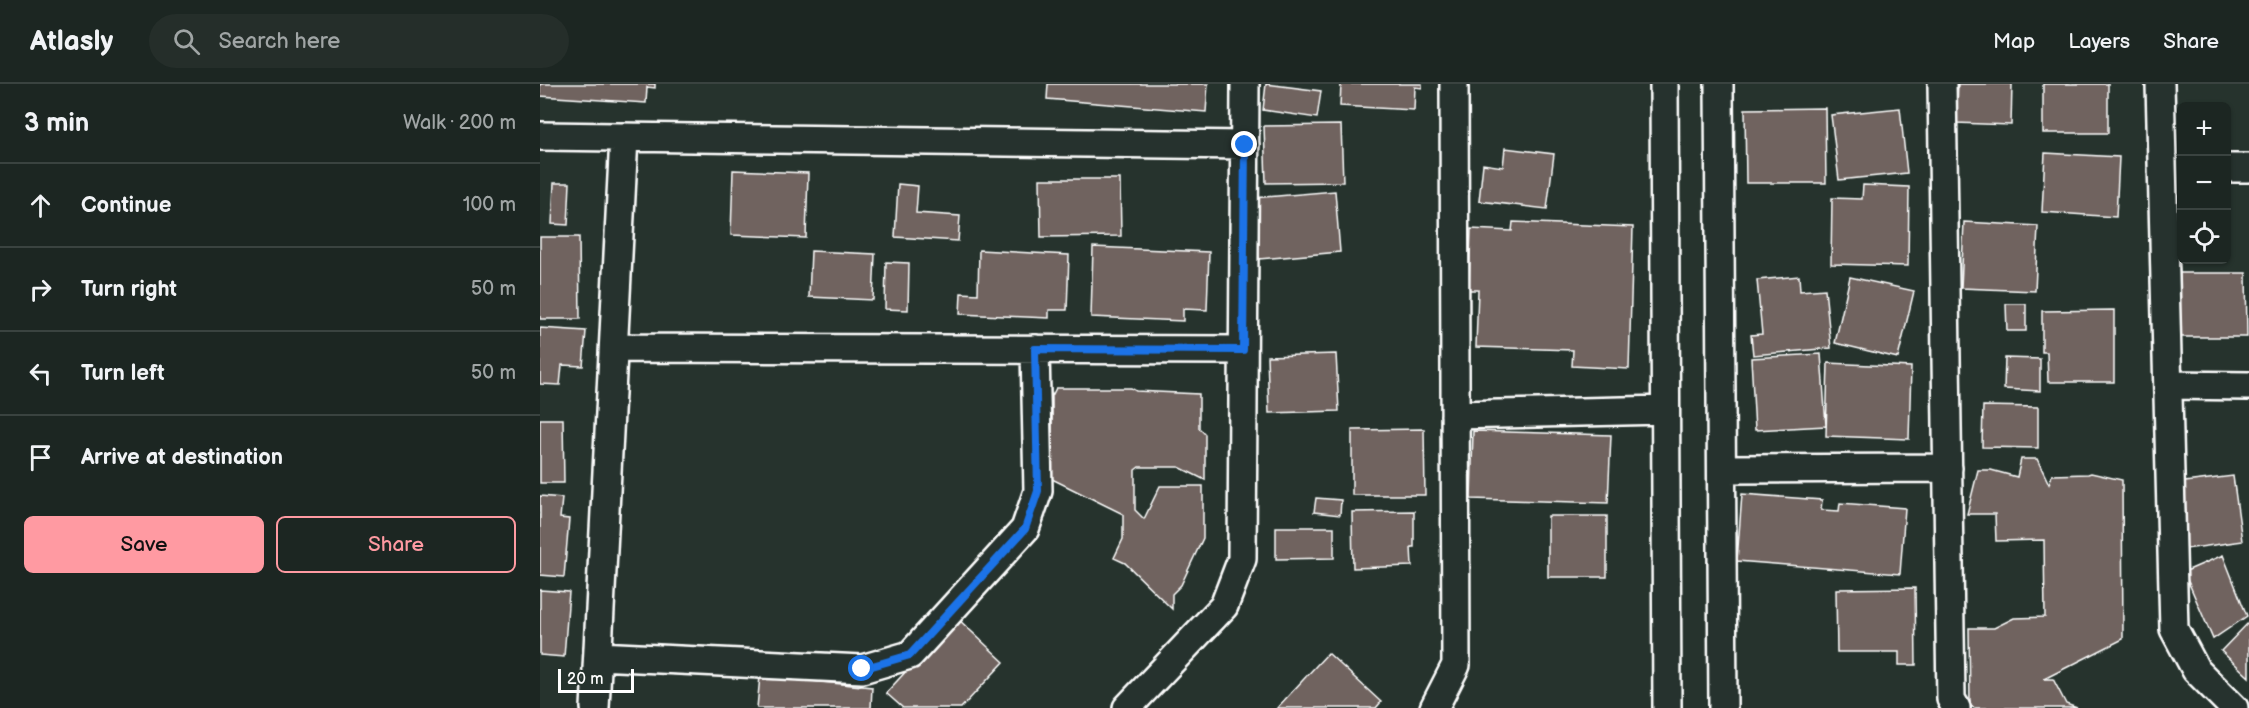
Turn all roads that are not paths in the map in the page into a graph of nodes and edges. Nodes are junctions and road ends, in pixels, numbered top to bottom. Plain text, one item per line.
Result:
1 (1245, 84) edge
2 (1454, 84) edge
3 (1664, 84) edge
4 (1719, 84) edge
5 (1942, 84) edge
6 (2160, 84) edge
7 (540, 136) edge
8 (624, 137) junction
9 (1245, 145) junction
10 (2172, 167) edge
11 (2231, 168) edge
12 (2249, 168) edge
13 (614, 348) junction
14 (1035, 349) junction
15 (1243, 350) junction
16 (2168, 385) junction
17 (2249, 386) edge
18 (1665, 410) junction
19 (1455, 415) junction
20 (1948, 468) junction
21 (1722, 469) junction
22 (598, 656) junction
23 (596, 708) edge
24 (1127, 708) edge
25 (1434, 708) edge
26 (1667, 708) edge
27 (1723, 708) edge
28 (1956, 708) edge
29 (2234, 708) edge

1 - 9 street
2 - 19 street
3 - 18 street
4 - 21 street
5 - 20 street
6 - 10 street
7 - 8 street
8 - 9 street
8 - 13 street
9 - 15 street
10 - 16 street
11 - 12 street
13 - 14 street
13 - 22 street
14 - 15 street
14 - 22 street
15 - 24 street
16 - 17 street
16 - 29 street
18 - 19 street
18 - 26 street
19 - 25 street
20 - 21 street
20 - 28 street
21 - 27 street
22 - 23 street

